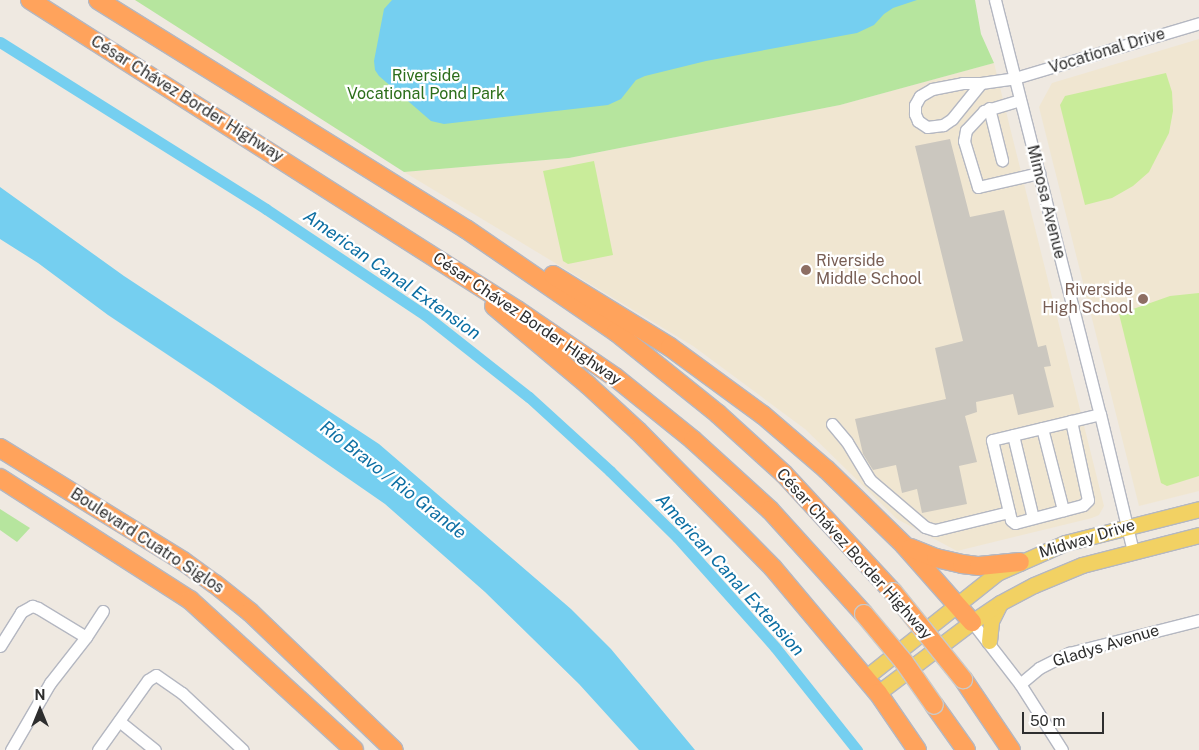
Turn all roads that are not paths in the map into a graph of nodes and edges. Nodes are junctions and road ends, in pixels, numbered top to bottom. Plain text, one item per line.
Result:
1 (30, 0) edge
2 (98, 0) edge
3 (995, 0) edge
4 (1199, 23) edge
5 (1015, 78) junction
6 (981, 83) junction
7 (1020, 100) junction
8 (989, 108) junction
9 (1002, 160) dead end
10 (1039, 173) junction
11 (466, 229) junction
12 (428, 252) junction
13 (1100, 414) junction
14 (1071, 421) junction
15 (832, 424) dead end
16 (1042, 428) junction
17 (1013, 435) junction
18 (0, 448) edge
19 (0, 478) edge
20 (1199, 509) edge
21 (1064, 510) junction
22 (1009, 512) junction
23 (1033, 518) junction
24 (1127, 526) junction
25 (1199, 535) edge
26 (904, 545) junction
27 (1132, 551) junction
28 (1020, 562) junction
29 (957, 603) junction
30 (1000, 603) junction
31 (103, 611) dead end
32 (1199, 620) edge
33 (972, 622) junction
34 (86, 637) junction
35 (989, 641) junction
36 (0, 646) edge
37 (865, 678) junction
38 (1020, 684) junction
39 (878, 694) junction
40 (118, 721) junction
41 (11, 750) edge
42 (98, 750) edge
43 (156, 750) edge
44 (243, 750) edge
45 (354, 750) edge
46 (394, 750) edge
47 (917, 750) edge
48 (966, 750) edge
49 (1011, 750) edge
50 (1062, 750) edge

1 - 12 highway, César Chávez Border Highway
2 - 11 highway, César Chávez Border Highway
3 - 5 street, Mimosa Avenue
4 - 5 street, Vocational Drive
5 - 6 street, Vocational Drive
5 - 7 street, Mimosa Avenue
6 - 6 street, Vocational Drive
7 - 8 street
7 - 10 street, Mimosa Avenue
8 - 9 street
8 - 10 street
10 - 13 street, Mimosa Avenue
11 - 26 highway
11 - 49 highway, César Chávez Border Highway, bridge
12 - 37 highway
12 - 48 highway, César Chávez Border Highway, bridge
13 - 14 street
13 - 24 street, Mimosa Avenue
14 - 16 street
14 - 21 street
15 - 22 street
16 - 17 street
16 - 21 street
17 - 22 street
17 - 23 street
18 - 46 highway, Boulevard Cuatro Siglos
19 - 45 highway, Boulevard Cuatro Siglos
20 - 24 main road, Midway Drive
21 - 23 street
22 - 23 street
24 - 27 street, Mimosa Avenue
24 - 28 main road, Midway Drive
25 - 27 main road, Midway Drive
26 - 28 highway
26 - 29 highway
27 - 30 main road, Midway Drive
28 - 29 main road, Midway Drive
29 - 33 highway
29 - 37 main road, Midway Drive
30 - 33 main road, Midway Drive
30 - 35 main road
31 - 34 street
32 - 38 street, Gladys Avenue
33 - 35 street
33 - 39 main road, Midway Drive
34 - 36 street
34 - 41 street
35 - 38 street
37 - 39 highway
38 - 50 street
39 - 47 highway
40 - 42 street
40 - 43 street
40 - 44 street

